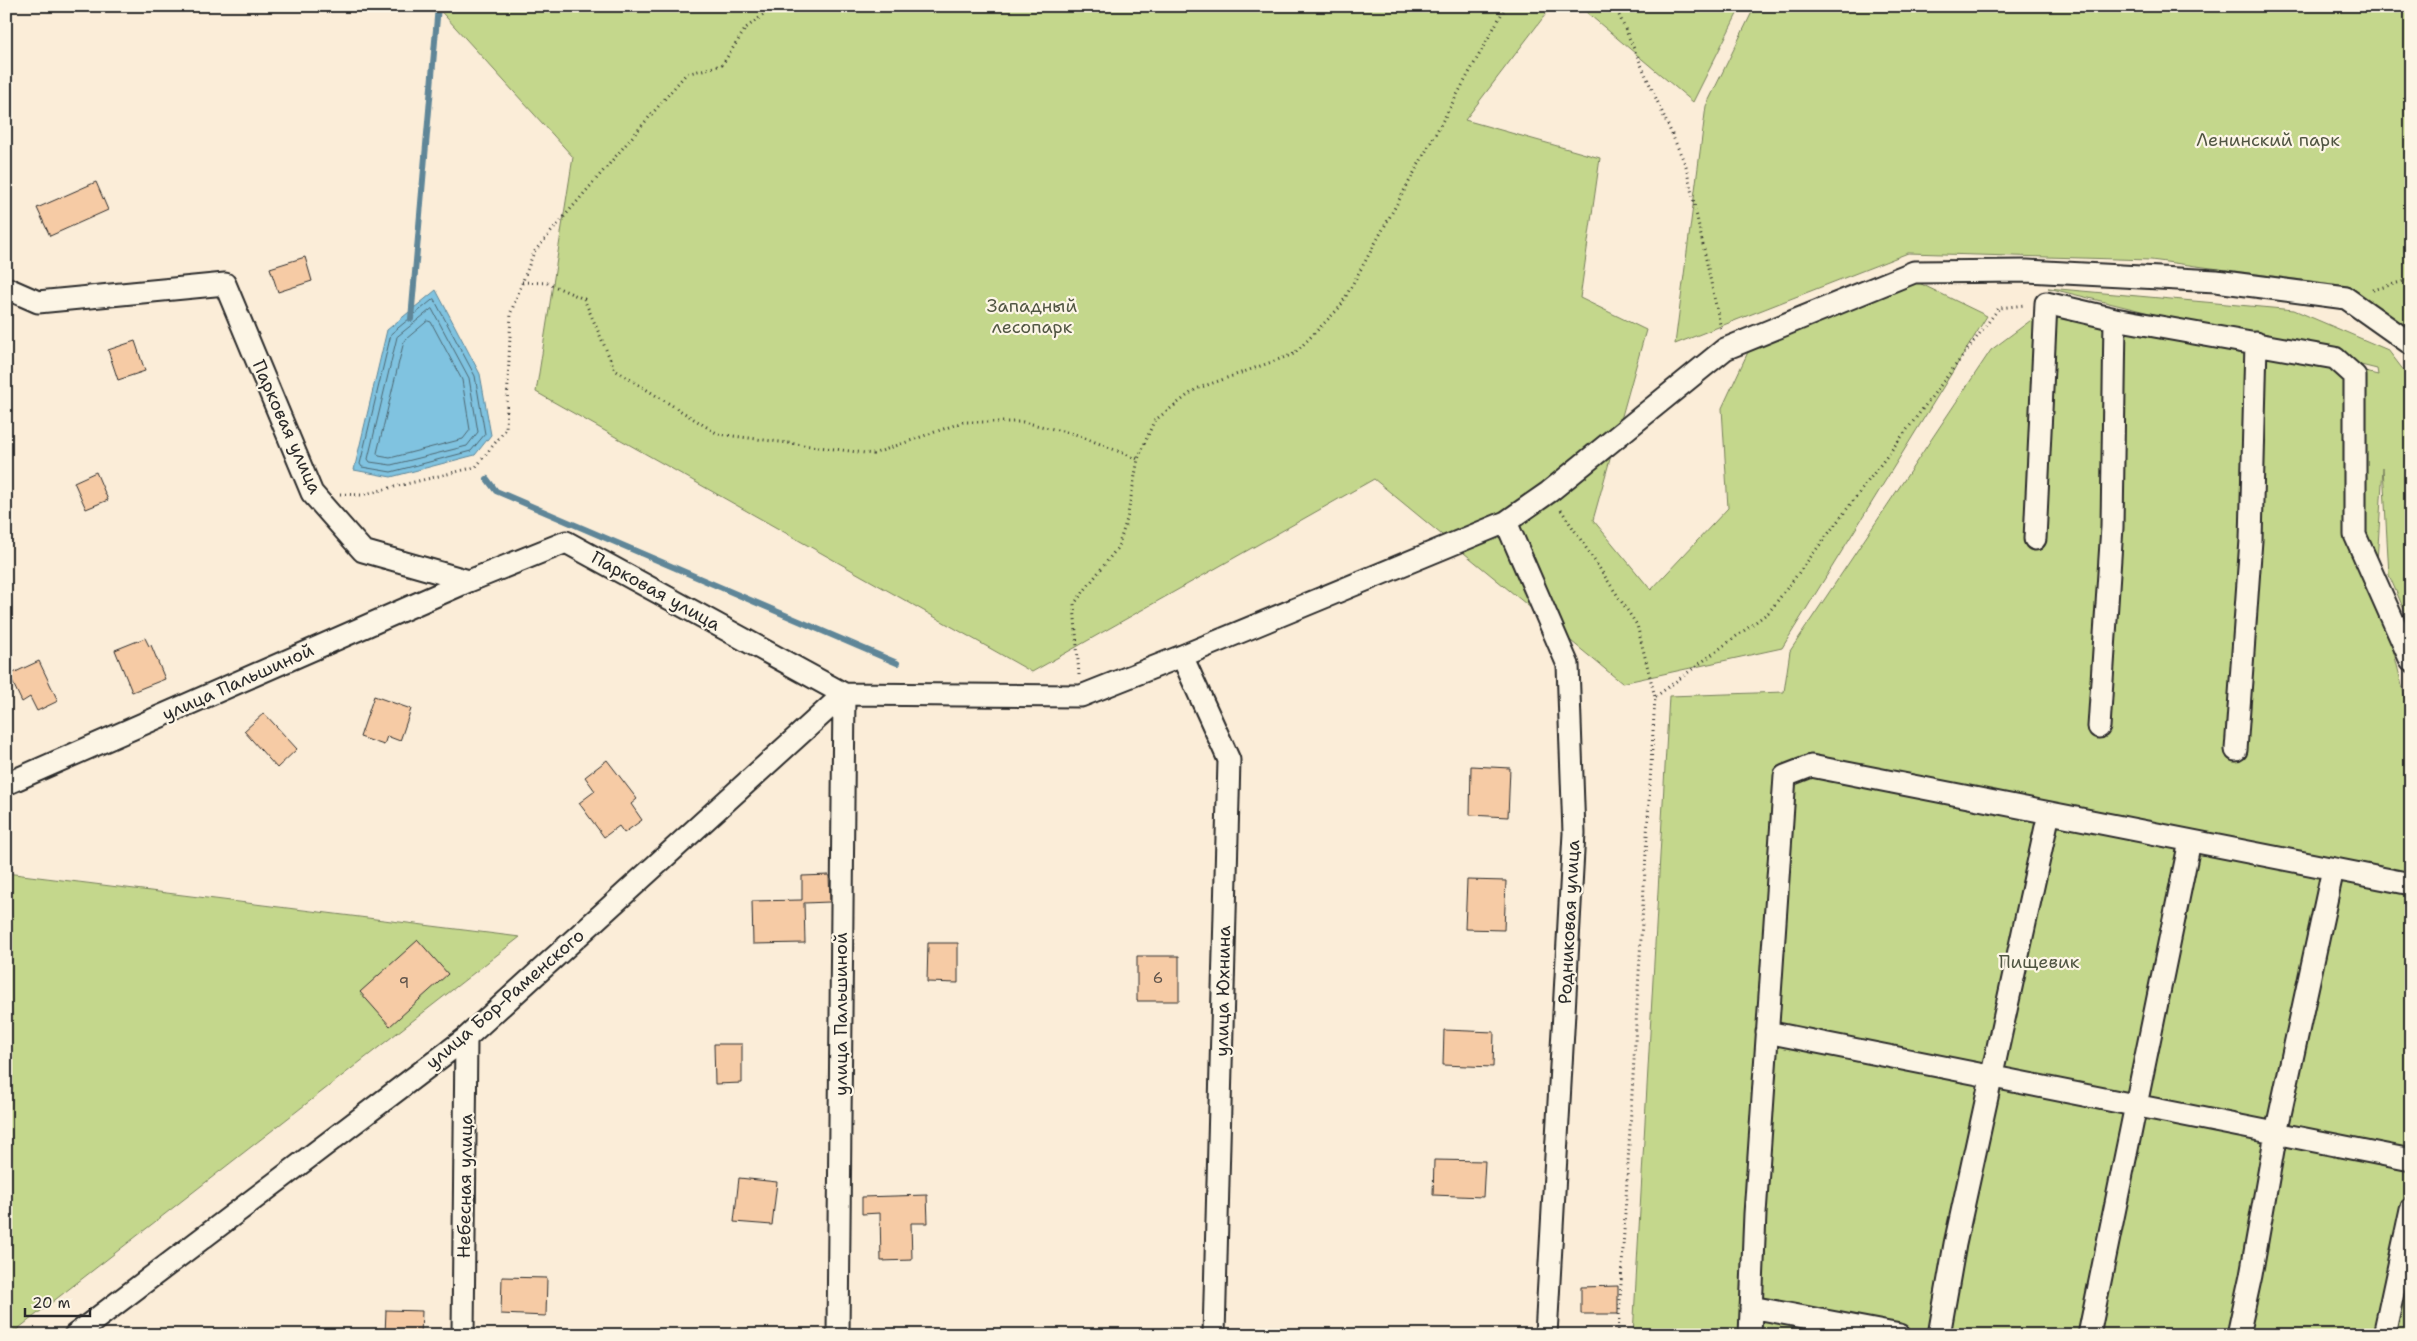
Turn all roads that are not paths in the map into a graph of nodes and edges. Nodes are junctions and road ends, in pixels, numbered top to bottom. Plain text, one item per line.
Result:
1 (6, 288) edge
2 (2115, 319) junction
3 (2256, 343) junction
4 (2411, 344) edge
5 (1506, 522) junction
6 (2035, 539) dead end
7 (470, 581) junction
8 (1182, 656) junction
9 (2411, 661) edge
10 (844, 694) junction
11 (2099, 727) dead end
12 (2236, 750) dead end
13 (6, 784) edge
14 (2049, 813) junction
15 (2190, 841) junction
16 (2333, 869) junction
17 (2411, 884) edge
18 (1767, 1032) junction
19 (466, 1038) junction
20 (1991, 1077) junction
21 (2137, 1106) junction
22 (2276, 1133) junction
23 (2411, 1160) edge
24 (2411, 1209) edge
25 (1751, 1307) junction
26 (82, 1332) edge
27 (463, 1335) edge
28 (838, 1335) edge
29 (1214, 1335) edge
30 (1546, 1335) edge
31 (1750, 1335) edge
32 (1900, 1335) edge
33 (1939, 1335) edge
34 (2089, 1335) edge
35 (2238, 1335) edge
36 (2384, 1335) edge

1 - 7 street, Парковая улица
2 - 3 street
2 - 6 street
2 - 11 street
3 - 9 street
3 - 12 street
4 - 5 street
5 - 8 street
5 - 30 street, Родниковая улица
7 - 10 street, Парковая улица
7 - 13 street, улица Пальшиной
8 - 10 street
8 - 29 street, улица Юхнина
10 - 19 street, улица Бор-Раменского
10 - 28 street, улица Пальшиной
14 - 15 street
14 - 18 street
14 - 20 street
15 - 16 street
15 - 21 street
16 - 17 street
16 - 22 street
18 - 20 street
18 - 25 street
19 - 26 street, улица Бор-Раменского
19 - 27 street, Небесная улица
20 - 21 street
20 - 33 street
21 - 22 street
21 - 34 street
22 - 23 street
22 - 35 street
24 - 36 street
25 - 31 street
25 - 32 street

